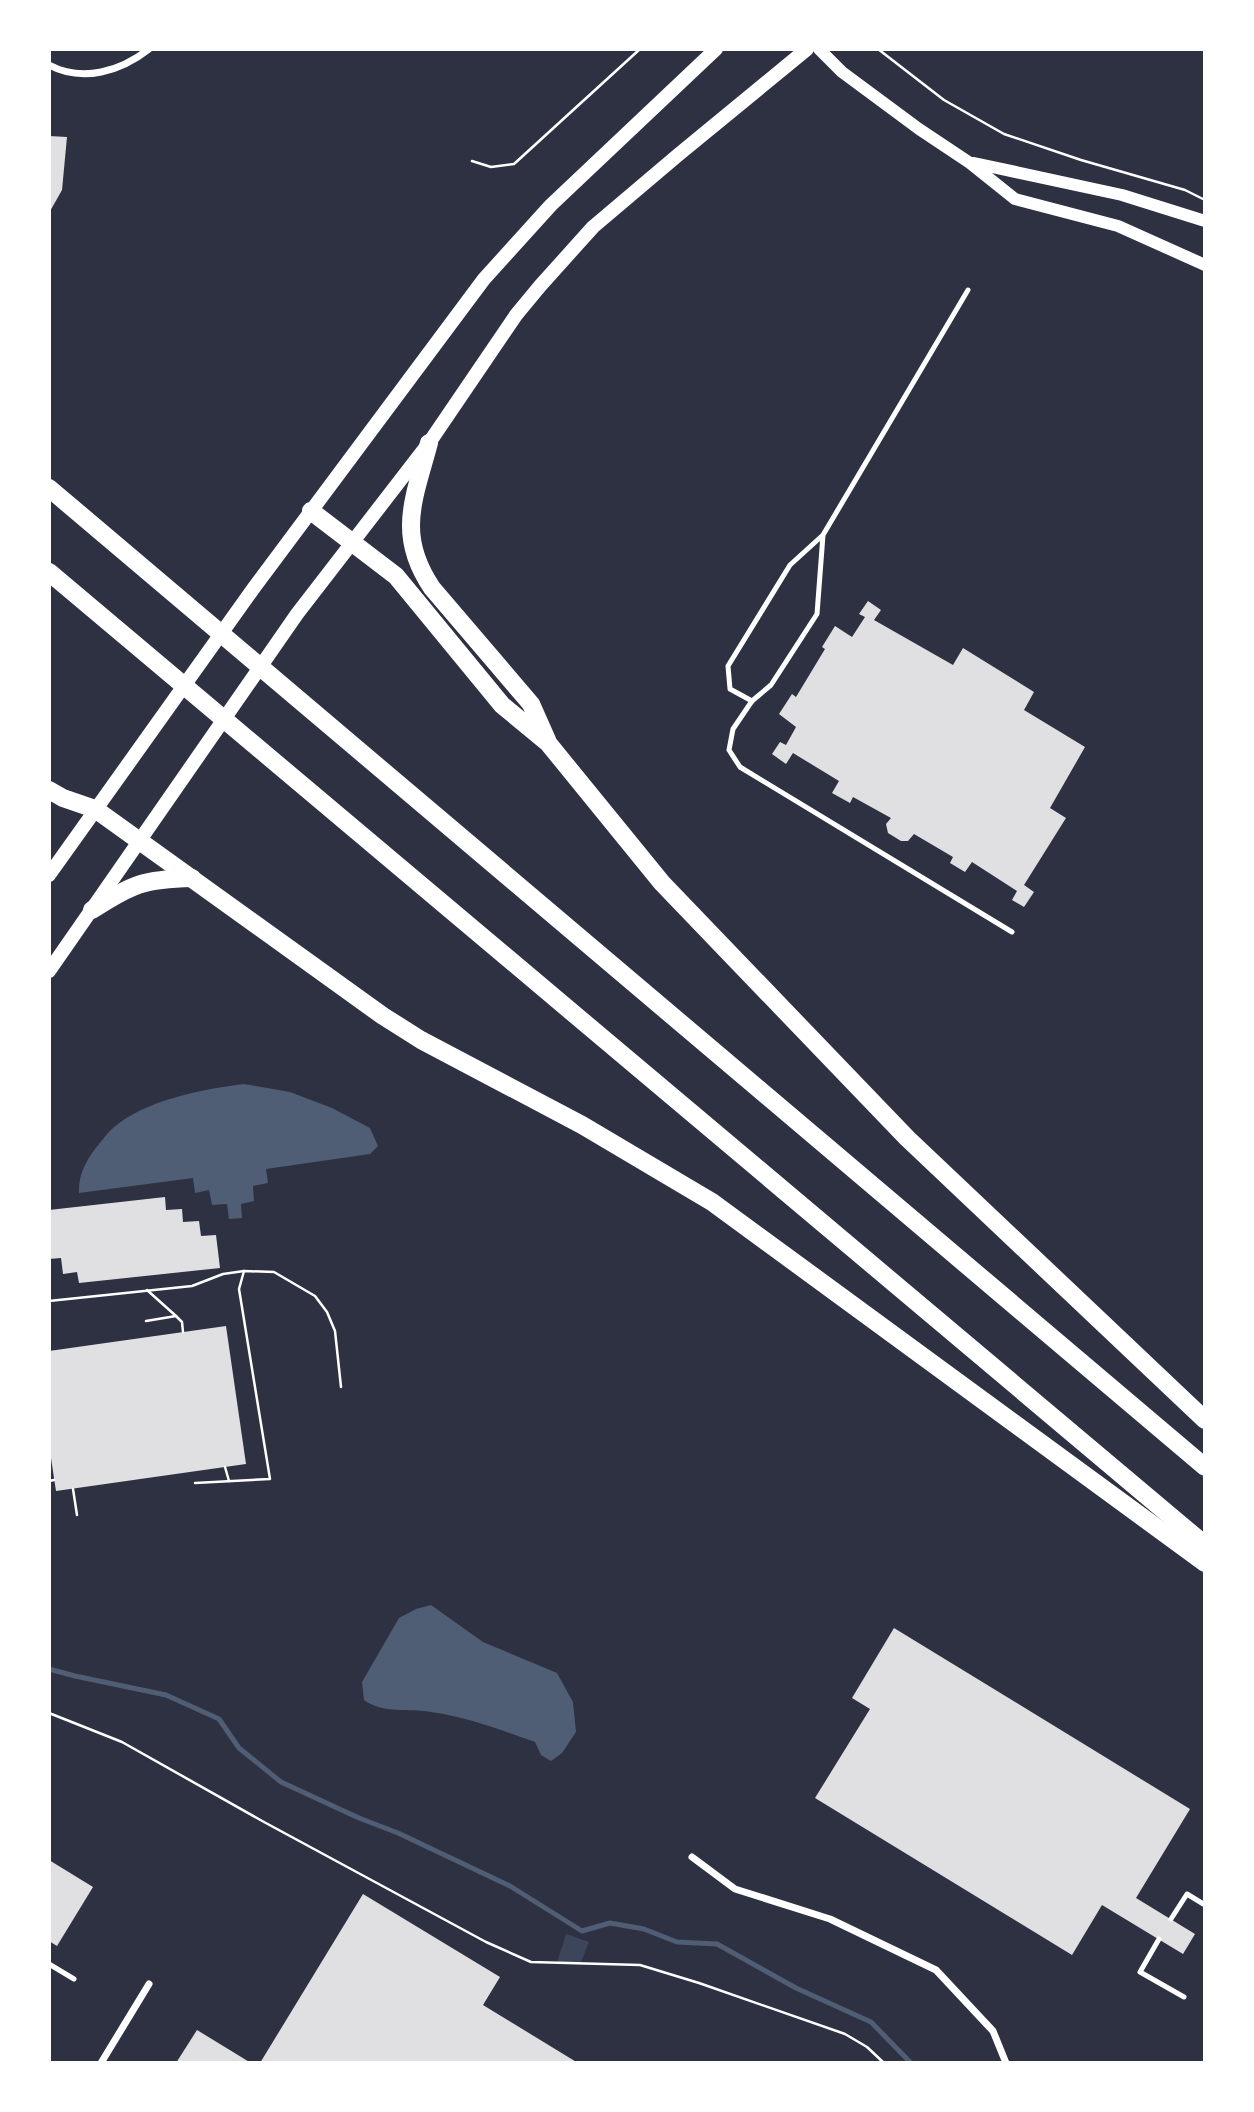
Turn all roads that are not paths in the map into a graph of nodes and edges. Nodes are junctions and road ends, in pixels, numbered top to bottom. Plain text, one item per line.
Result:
1 (149, 49) edge
2 (700, 49) edge
3 (716, 49) edge
4 (807, 49) edge
5 (819, 49) edge
6 (49, 65) edge
7 (690, 74) junction
8 (970, 163) junction
9 (1205, 221) edge
10 (1205, 265) edge
11 (968, 290) dead end
12 (429, 443) junction
13 (49, 488) edge
14 (311, 511) junction
15 (823, 535) junction
16 (353, 541) junction
17 (49, 572) edge
18 (752, 701) junction
19 (548, 743) junction
20 (49, 790) edge
21 (95, 809) junction
22 (140, 841) junction
23 (49, 875) edge
24 (192, 878) junction
25 (92, 910) junction
26 (1012, 932) dead end
27 (49, 971) edge
28 (1205, 1420) edge
29 (1205, 1467) edge
30 (1205, 1545) edge
31 (1205, 1563) edge
32 (692, 1857) dead end
33 (1205, 1905) edge
34 (1171, 1919) dead end
35 (1159, 1940) dead end
36 (49, 1964) edge
37 (74, 1979) dead end
38 (149, 1984) dead end
39 (1184, 1997) dead end
40 (101, 2063) edge
41 (1006, 2063) edge

1 - 6 street
2 - 7 main road
3 - 7 main road
4 - 12 main road
5 - 8 street
7 - 14 main road
8 - 9 street
8 - 10 street
11 - 15 lane
12 - 16 main road
12 - 19 highway
13 - 29 highway
14 - 16 highway
14 - 21 main road
15 - 18 lane
15 - 18 lane
16 - 19 highway
16 - 22 main road
17 - 30 highway
18 - 26 lane
19 - 28 highway
20 - 21 highway
21 - 22 highway
21 - 23 main road
22 - 24 highway
22 - 25 main road
24 - 25 highway
24 - 31 highway
25 - 27 main road
32 - 41 street
33 - 34 lane
35 - 39 lane
36 - 37 lane
38 - 40 street

